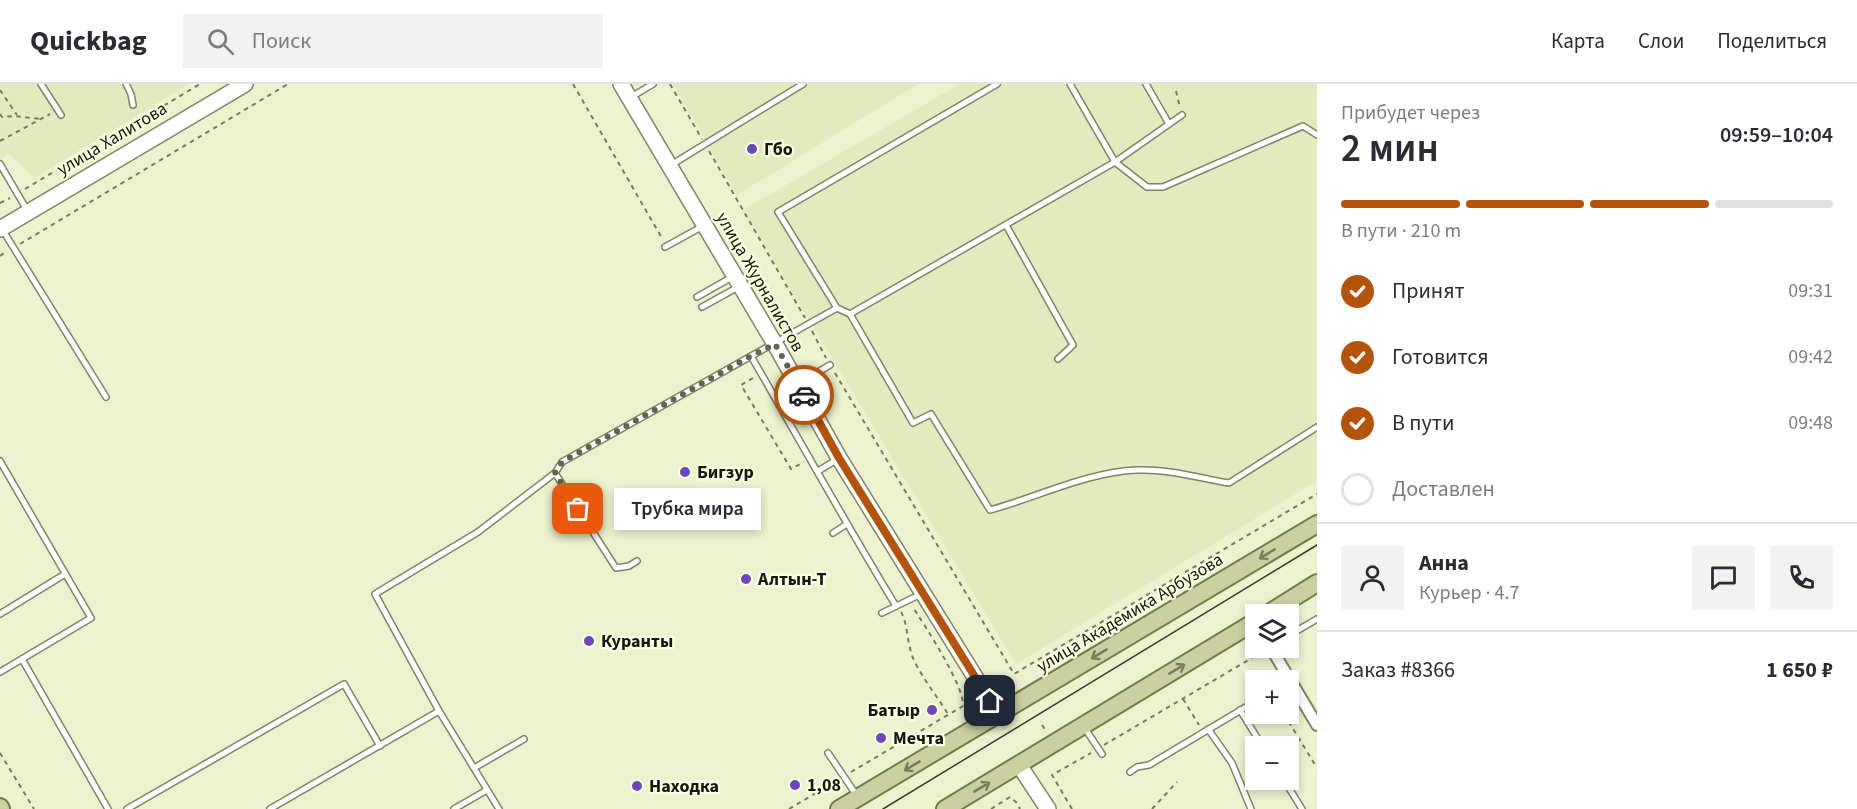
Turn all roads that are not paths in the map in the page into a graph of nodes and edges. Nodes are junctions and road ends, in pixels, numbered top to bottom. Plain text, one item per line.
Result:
1 (41, 84) edge
2 (126, 84) edge
3 (245, 84) edge
4 (621, 84) edge
5 (653, 84) edge
6 (803, 84) edge
7 (997, 84) edge
8 (1070, 84) edge
9 (1146, 84) edge
10 (629, 98) junction
11 (133, 105) dead end
12 (60, 112) road end
13 (1182, 115) road end
14 (1169, 124) junction
15 (1317, 135) edge
16 (1115, 162) junction
17 (669, 166) junction
18 (1, 168) edge
19 (28, 212) junction
20 (704, 225) junction
21 (1006, 225) junction
22 (1, 228) edge
23 (666, 247) road end
24 (737, 281) junction
25 (697, 297) dead end
26 (702, 307) dead end
27 (837, 308) junction
28 (850, 314) junction
29 (775, 344) junction
30 (751, 356) junction
31 (1058, 359) dead end
32 (830, 365) road end
33 (798, 384) junction
34 (106, 397) dead end
35 (1317, 427) edge
36 (839, 458) junction
37 (0, 461) edge
38 (818, 471) junction
39 (555, 473) junction
40 (847, 524) junction
41 (1317, 524) edge
42 (833, 533) dead end
43 (637, 561) dead end
44 (65, 574) junction
45 (1317, 584) edge
46 (923, 593) junction
47 (1284, 604) edge
48 (896, 606) junction
49 (882, 613) dead end
50 (0, 614) edge
51 (1317, 619) edge
52 (1245, 628) edge
53 (1299, 630) edge
54 (22, 659) junction
55 (0, 672) edge
56 (1299, 696) edge
57 (1245, 707) edge
58 (1240, 710) junction
59 (439, 711) junction
60 (998, 714) junction
61 (1083, 725) junction
62 (1317, 725) edge
63 (1206, 731) junction
64 (1256, 736) edge
65 (524, 739) dead end
66 (380, 746) junction
67 (1100, 751) road end
68 (828, 753) dead end
69 (1019, 765) junction
70 (474, 768) junction
71 (1130, 772) dead end
72 (487, 790) junction
73 (1290, 790) edge
74 (858, 798) junction
75 (108, 809) edge
76 (127, 809) edge
77 (270, 809) edge
78 (454, 809) edge
79 (499, 809) edge
80 (839, 809) edge
81 (945, 809) edge
82 (1048, 809) edge
83 (1251, 809) edge
84 (1302, 809) edge

1 - 12 lane
2 - 11 lane
3 - 19 street, улица Халитова
4 - 10 street, улица Журналистов
5 - 10 lane
6 - 17 lane
7 - 27 lane
8 - 16 lane
9 - 14 lane
10 - 17 street, улица Журналистов
13 - 14 lane
14 - 16 lane
15 - 16 lane
16 - 21 lane
17 - 20 street, улица Журналистов
18 - 19 lane
19 - 22 street, улица Халитова
20 - 23 lane
20 - 24 street, улица Журналистов
21 - 28 lane
21 - 31 lane
22 - 34 lane
24 - 25 lane
24 - 26 lane
24 - 29 street, улица Журналистов
27 - 28 lane
27 - 29 lane
28 - 35 lane
29 - 30 lane
29 - 33 street, улица Журналистов
30 - 38 lane
30 - 39 lane
32 - 33 lane
33 - 36 street, улица Журналистов
36 - 38 lane
36 - 46 street, улица Журналистов
37 - 44 lane
38 - 40 lane
39 - 43 lane
39 - 59 lane
40 - 42 lane
40 - 48 lane
41 -> 60 main road, улица Академика Арбузова
44 - 50 lane
44 - 54 lane
45 - 47 main road
46 - 48 lane
46 - 60 street, улица Журналистов
48 - 49 lane
51 - 53 lane
61 -> 52 main road
54 - 55 lane
54 - 75 lane
56 - 62 street
57 - 58 lane
58 - 63 lane
58 - 64 lane
59 - 66 lane
59 - 70 lane
60 -> 74 main road, улица Академика Арбузова
61 - 67 lane
61 - 69 main road
63 - 71 lane
63 - 83 lane
65 - 70 lane
66 - 76 lane
66 - 77 lane
68 - 74 lane
81 -> 69 main road
69 - 82 street
70 - 72 lane
72 - 78 lane
72 - 79 lane
73 - 84 lane
74 - 80 main road, улица Академика Арбузова

